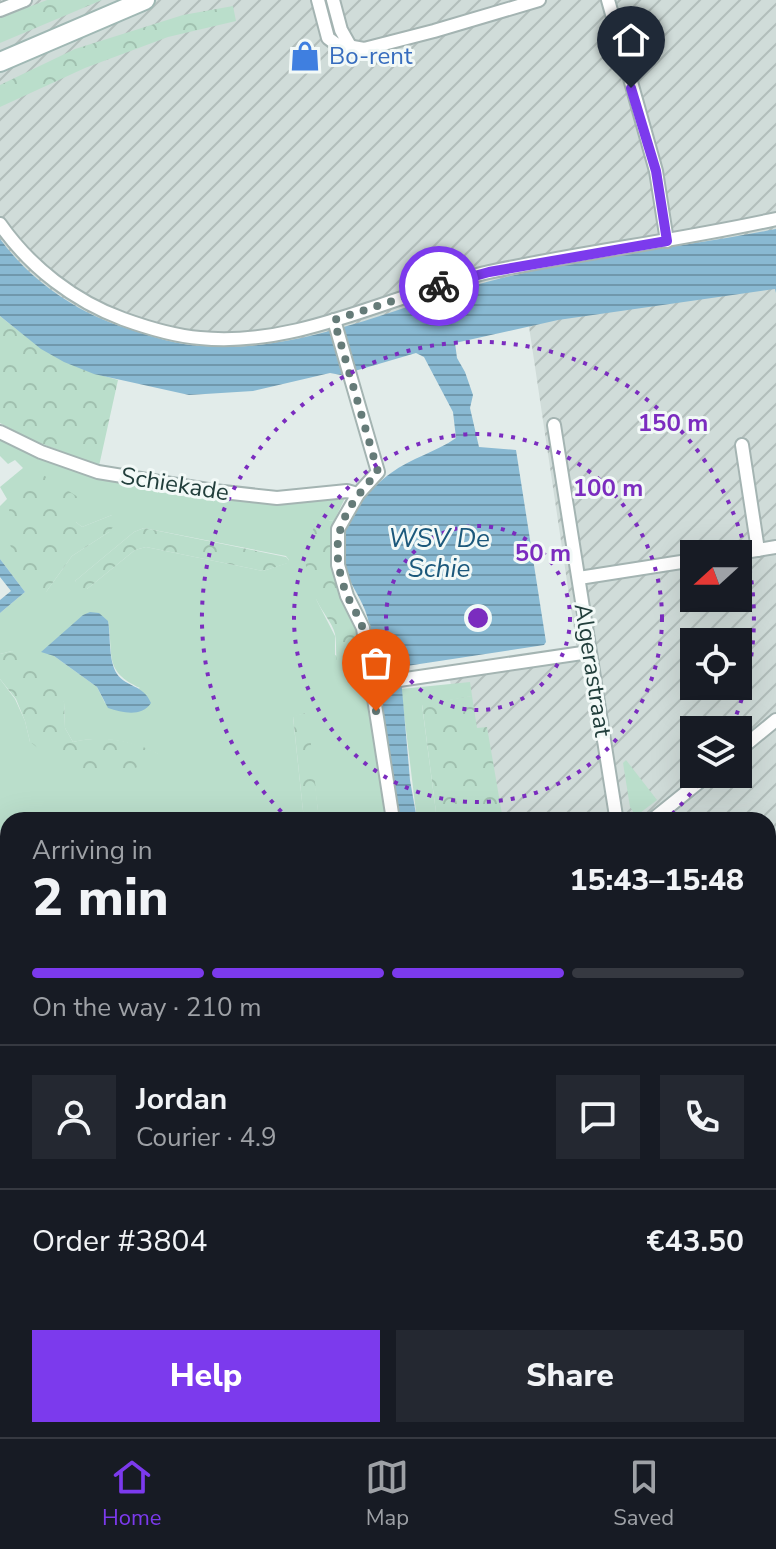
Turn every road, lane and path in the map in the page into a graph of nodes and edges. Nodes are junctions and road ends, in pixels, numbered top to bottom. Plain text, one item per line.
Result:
1 (25, 0) edge
2 (145, 0) edge
3 (318, 0) edge
4 (333, 0) edge
5 (539, 0) edge
6 (608, 0) edge
7 (0, 10) edge
8 (350, 46) junction
9 (0, 62) edge
10 (776, 219) edge
11 (0, 224) edge
12 (667, 241) junction
13 (335, 323) junction
14 (554, 425) dead end
15 (0, 432) edge
16 (742, 445) dead end
17 (358, 494) junction
18 (776, 547) edge
19 (758, 550) junction
20 (752, 551) edge
21 (680, 562) edge
22 (579, 578) junction
23 (589, 652) junction
24 (375, 683) junction
25 (776, 720) edge
26 (752, 740) edge
27 (692, 788) edge
28 (392, 812) edge
29 (615, 812) edge
30 (662, 812) edge

1 - 7 street
2 - 9 main road
3 - 8 street
4 - 8 street
5 - 8 street
6 - 12 street
10 - 12 street
11 - 13 street
12 - 13 street
13 - 17 street
14 - 22 street, Algerastraat
15 - 17 street, Schiekade
16 - 19 street
17 - 24 street
18 - 19 street
19 - 20 street
21 - 22 street
22 - 23 street, Algerastraat
23 - 24 street
23 - 29 street, Algerastraat
24 - 28 street
25 - 26 street
27 - 30 street

